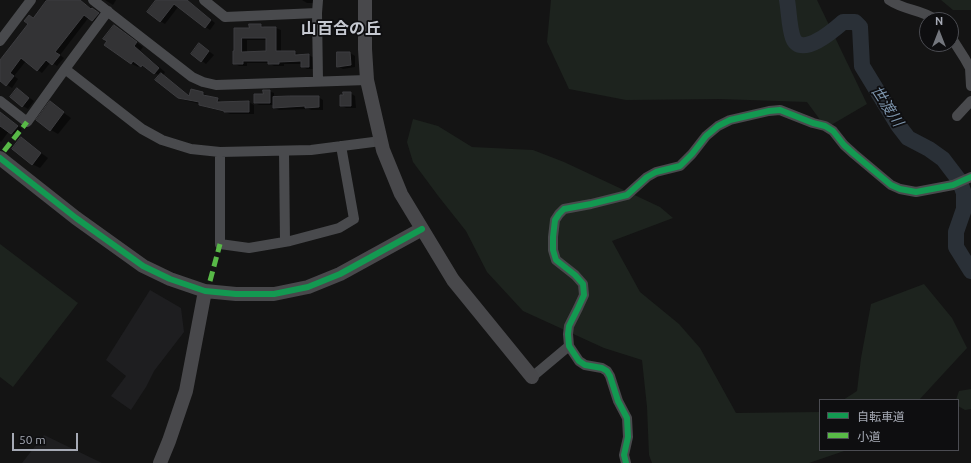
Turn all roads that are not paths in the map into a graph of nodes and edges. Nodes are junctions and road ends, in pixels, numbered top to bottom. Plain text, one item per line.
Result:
1 (31, 0) edge
2 (93, 0) edge
3 (204, 0) edge
4 (318, 0) edge
5 (365, 0) edge
6 (889, 0) edge
7 (108, 11) junction
8 (920, 12) edge
9 (317, 13) junction
10 (0, 41) edge
11 (959, 49) edge
12 (65, 69) junction
13 (367, 80) junction
14 (318, 81) junction
15 (971, 86) edge
16 (0, 101) edge
17 (971, 101) edge
18 (957, 116) dead end
19 (381, 140) junction
20 (340, 146) junction
21 (284, 151) junction
22 (220, 152) junction
23 (0, 158) edge
24 (971, 178) edge
25 (422, 229) junction
26 (285, 242) junction
27 (206, 292) junction
28 (569, 346) junction
29 (532, 377) joint
30 (160, 463) edge
31 (626, 463) edge

1 - 10 street
2 - 7 street
3 - 9 street
4 - 9 street
5 - 13 street
6 - 8 street
7 - 12 street
7 - 14 street
9 - 14 street
11 - 15 street
12 - 16 street
12 - 22 street
13 - 14 street
13 - 19 street
17 - 18 street
19 - 20 street
19 - 25 street
20 - 21 street
20 - 26 street
21 - 22 street
21 - 26 street
22 - 26 street
23 - 27 street
24 - 28 street
25 - 27 street
25 - 29 street
27 - 30 street
28 - 29 street
28 - 31 street

